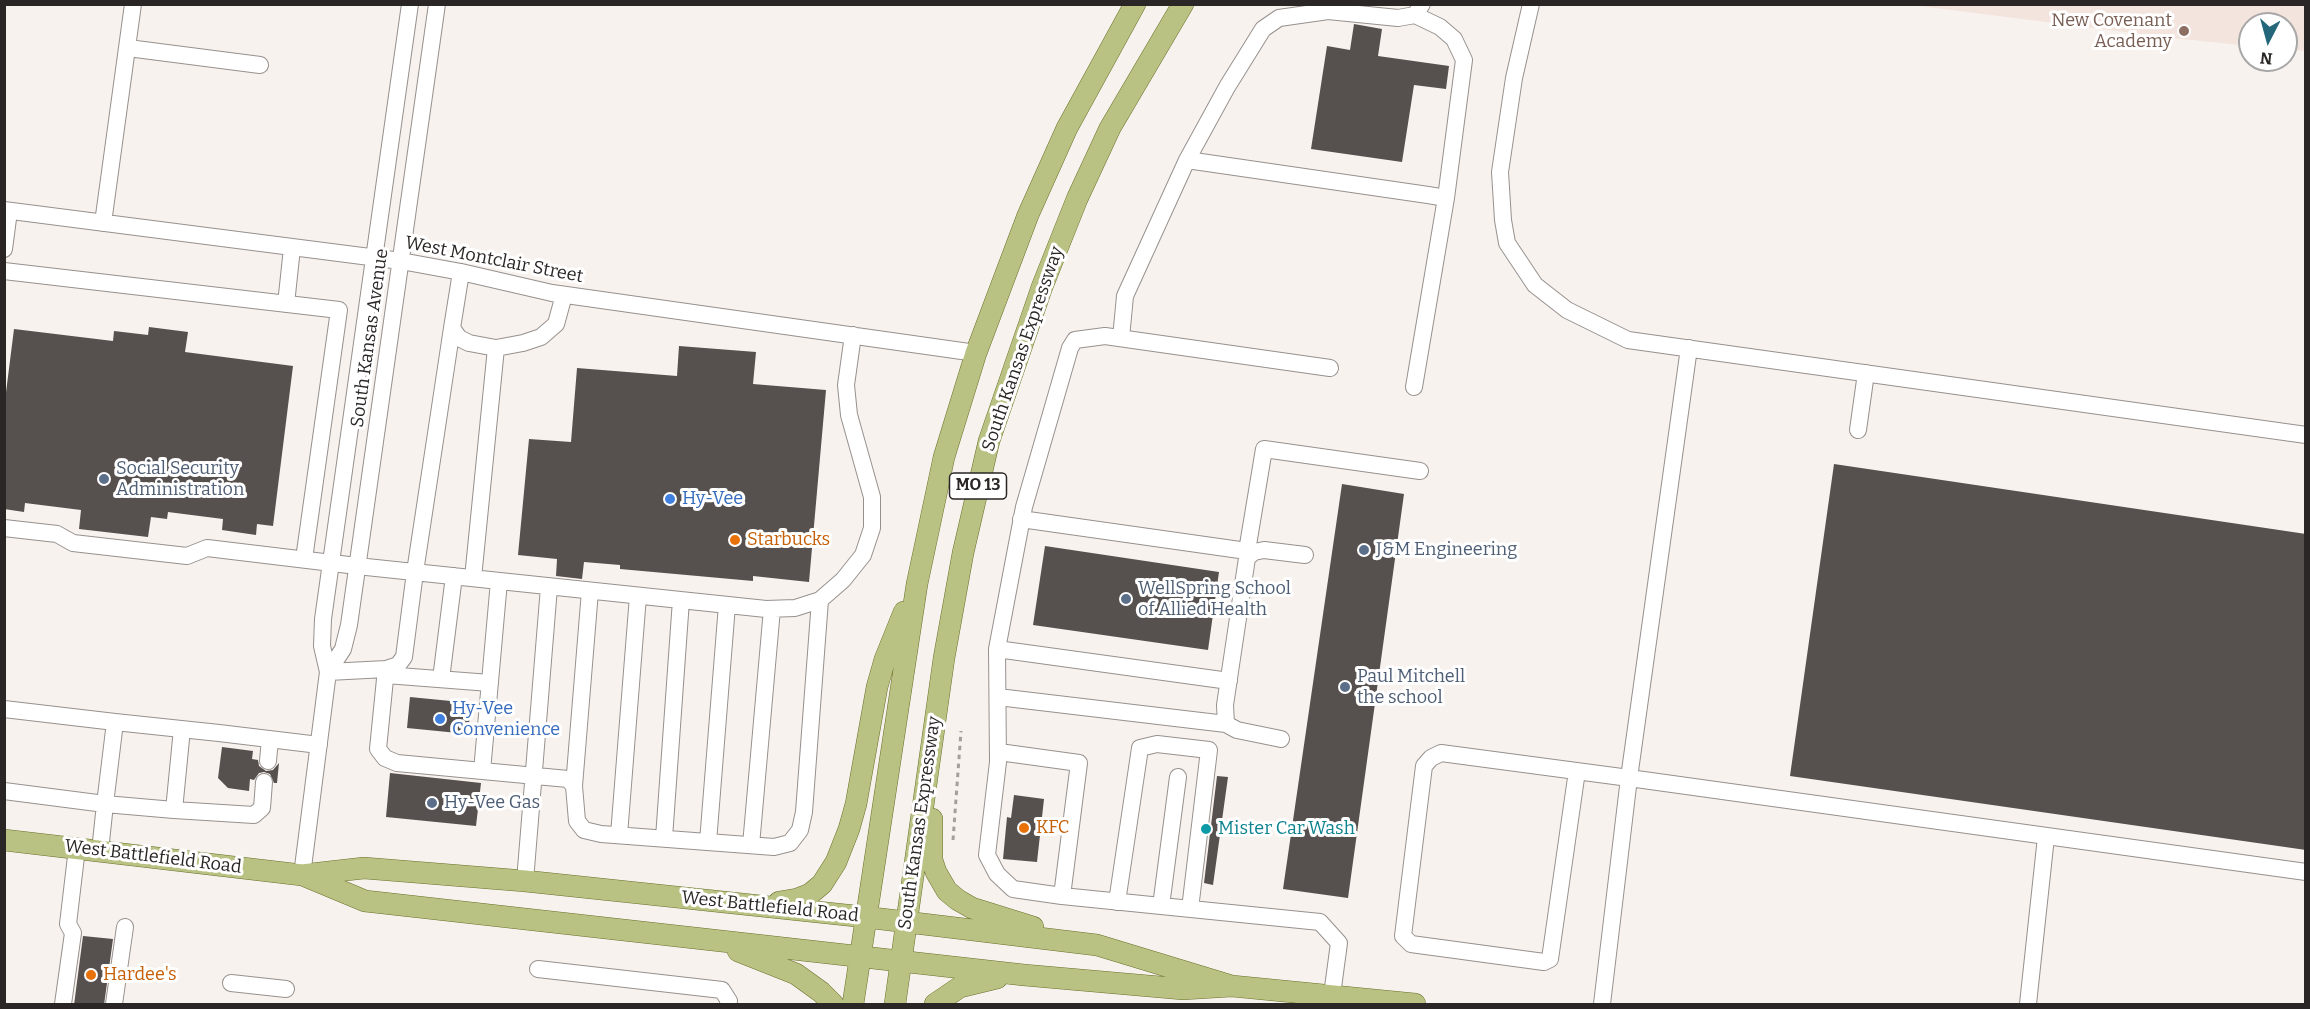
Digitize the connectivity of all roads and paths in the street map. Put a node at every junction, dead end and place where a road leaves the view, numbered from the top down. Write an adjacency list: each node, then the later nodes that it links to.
1 (133, 4): 10 (street)
2 (410, 4): 18 (street, South Kansas Avenue)
3 (437, 4): 19 (street, South Kansas Avenue)
4 (1124, 4): 9 (main road)
5 (1135, 4): 9 (main road, MO 13)
6 (1183, 4): 56 (main road, South Kansas Expressway / MO 13)
7 (1531, 4): 28 (street)
8 (1418, 10): 12 (street); 13 (street)
9 (1117, 33): 29 (main road, MO 13)
10 (128, 48): 11 (street); 15 (street)
11 (260, 65)
12 (1187, 160): 13 (street); 26 (street)
13 (1446, 198): 32 (street)
14 (7, 210): 15 (street, West Montclair Street); 17 (street)
15 (103, 223): 16 (street, West Montclair Street)
16 (292, 248): 18 (street, West Montclair Street); 23 (street)
17 (4, 249)
18 (374, 258): 19 (street, West Montclair Street); 41 (street, South Kansas Avenue)
19 (401, 261): 21 (street, West Montclair Street); 42 (street, South Kansas Avenue)
20 (4, 271): 23 (street)
21 (461, 272): 22 (street, West Montclair Street); 24 (street)
22 (564, 295): 25 (street, West Montclair Street); 27 (street)
23 (286, 304): 40 (street)
24 (452, 328): 27 (street); 43 (street)
25 (853, 335): 29 (street, West Montclair Street); 52 (street)
26 (1121, 338): 30 (street); 36 (street)
27 (496, 348): 45 (street)
28 (1689, 348): 31 (street); 77 (street)
29 (976, 353): 47 (main road, MO 13)
30 (1330, 368)
31 (1866, 373): 33 (street); 34 (street)
32 (1414, 387)
33 (1858, 430)
34 (2306, 435)
35 (1420, 471): 38 (street)
36 (1021, 519): 38 (street); 55 (street)
37 (4, 528): 40 (street)
38 (1250, 551): 39 (street); 60 (street)
39 (1305, 555)
40 (304, 558): 41 (street)
41 (331, 562): 42 (street); 57 (street, South Kansas Avenue)
42 (357, 566): 43 (street); 57 (street, South Kansas Avenue)
43 (415, 572): 44 (street); 58 (street)
44 (454, 576): 45 (street); 59 (street)
45 (473, 578): 46 (street)
46 (499, 581): 48 (street); 61 (street)
47 (917, 584): 97 (main road); 100 (main road, MO 13)
48 (549, 587): 49 (street); 75 (street)
49 (590, 591): 50 (street); 79 (street)
50 (638, 596): 51 (street); 83 (street)
51 (681, 600): 53 (street); 85 (street)
52 (820, 600): 54 (street); 88 (street)
53 (727, 605): 54 (street); 87 (street)
54 (772, 609): 88 (street)
55 (997, 649): 60 (street); 62 (street)
56 (944, 658): 101 (main road, South Kansas Expressway / MO 13); 104 (main road)
57 (328, 672): 58 (street); 70 (street, South Kansas Avenue)
58 (386, 672): 59 (street); 73 (street)
59 (441, 679): 61 (street)
60 (1229, 681): 65 (street)
61 (490, 682): 73 (street)
62 (998, 697): 65 (street); 71 (street)
63 (4, 709): 64 (street)
64 (115, 722): 66 (street); 81 (street)
65 (1226, 724): 69 (street)
66 (182, 729): 68 (street); 82 (street)
67 (961, 731): 89 (path)
68 (270, 739): 70 (street); 72 (street)
69 (1281, 739)
70 (319, 745): 93 (street, South Kansas Avenue)
71 (999, 753): 95 (street); 95 (street)
72 (267, 761)
73 (482, 771): 75 (street)
74 (1577, 771): 74 (street); 77 (street)
75 (533, 776): 79 (street); 94 (street)
76 (1178, 777): 98 (street)
77 (1629, 778): 84 (street); 121 (street)
78 (264, 782): 82 (street)
79 (574, 786): 83 (street)
80 (4, 791): 81 (street)
81 (105, 804): 82 (street); 91 (street)
82 (174, 810)
83 (619, 835): 85 (street)
84 (2046, 837): 92 (street); 122 (street)
85 (664, 838): 87 (street)
86 (4, 840): 90 (main road, West Battlefield Road)
87 (708, 842): 88 (street)
88 (751, 845)
89 (952, 847)
90 (77, 848): 91 (main road, West Battlefield Road); 113 (street)
91 (100, 851): 93 (main road, West Battlefield Road)
92 (2306, 872)
93 (302, 875): 94 (main road, West Battlefield Road); 103 (main road, West Battlefield Road)
94 (525, 880): 97 (main road, West Battlefield Road)
95 (1062, 896): 96 (street)
96 (1117, 902): 98 (street); 99 (street)
97 (755, 904): 100 (main road, West Battlefield Road)
98 (1161, 906): 99 (street)
99 (1190, 909): 112 (street)
100 (865, 917): 101 (main road, West Battlefield Road); 105 (main road, MO 13)
101 (905, 922): 104 (main road, West Battlefield Road); 106 (main road, South Kansas Expressway / MO 13)
102 (125, 927): 114 (street)
103 (650, 932): 105 (main road, West Battlefield Road); 116 (main road)
104 (1097, 945): 110 (main road, West Battlefield Road)
105 (860, 956): 106 (main road, West Battlefield Road); 117 (main road, MO 13)
106 (900, 961): 108 (main road, West Battlefield Road); 118 (main road, South Kansas Expressway / MO 13)
107 (538, 969): 115 (street)
108 (1024, 975): 110 (main road, West Battlefield Road); 119 (main road)
109 (231, 983): 111 (street)
110 (1232, 986): 112 (main road, West Battlefield Road)
111 (286, 989)
112 (1332, 995): 120 (main road, West Battlefield Road)
113 (63, 1005)
114 (114, 1005)
115 (728, 1005)
116 (833, 1005)
117 (853, 1005)
118 (895, 1005)
119 (935, 1005)
120 (1414, 1005)
121 (1602, 1005)
122 (2028, 1005)

